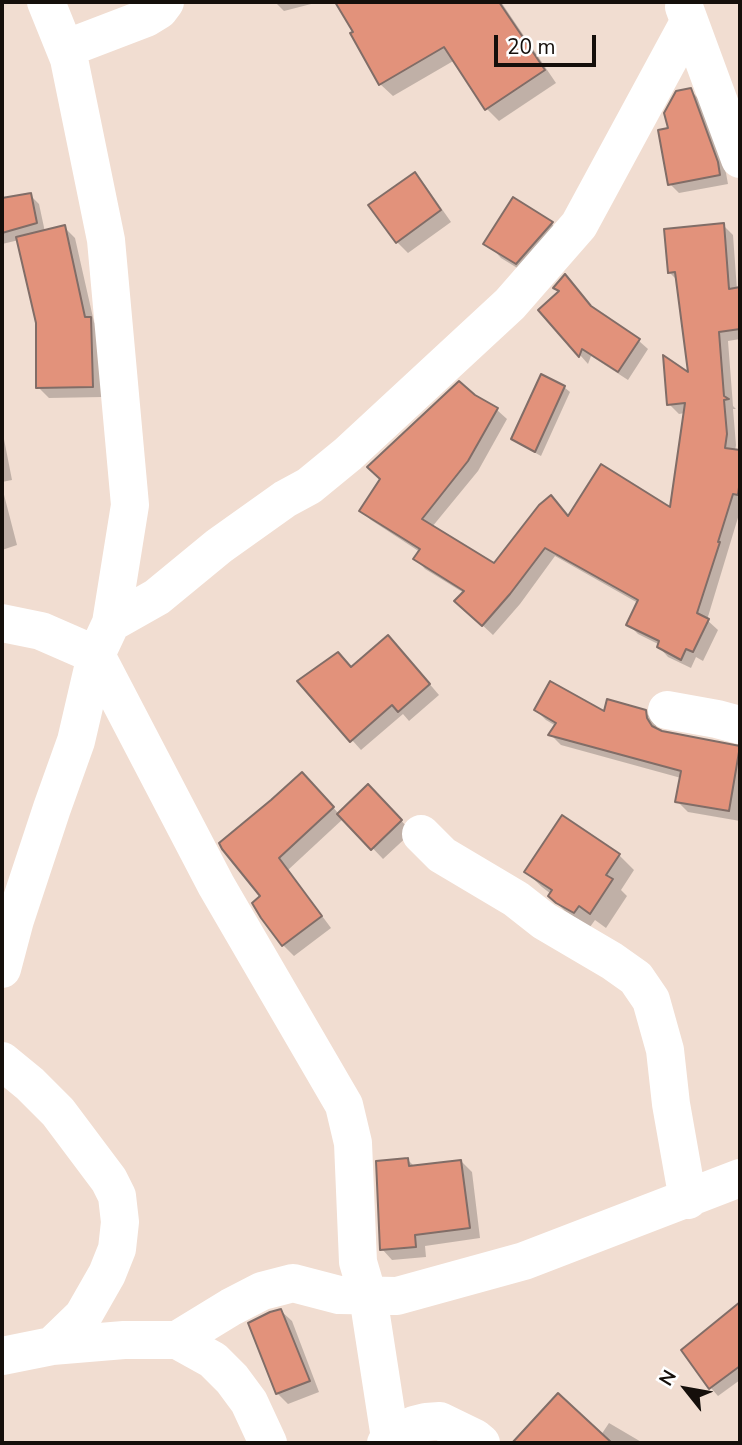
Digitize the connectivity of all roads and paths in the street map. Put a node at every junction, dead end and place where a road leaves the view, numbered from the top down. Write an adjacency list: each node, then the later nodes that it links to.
1 (46, 2): 4 (street)
2 (165, 2): 4 (street)
3 (685, 12): 5 (street); 7 (street)
4 (65, 49): 7 (street)
5 (740, 159)
6 (2, 623): 7 (street)
7 (104, 639): 11 (street); 15 (street)
8 (667, 710): 9 (street)
9 (740, 726)
10 (421, 834): 14 (street)
11 (2, 970)
12 (2, 1061): 17 (street)
13 (740, 1178): 14 (street)
14 (688, 1200): 15 (street)
15 (368, 1296): 16 (street); 19 (street)
16 (177, 1340): 17 (street); 20 (street)
17 (52, 1346): 18 (street)
18 (2, 1356)
19 (388, 1441): 21 (street)
20 (268, 1443)
21 (481, 1443)

